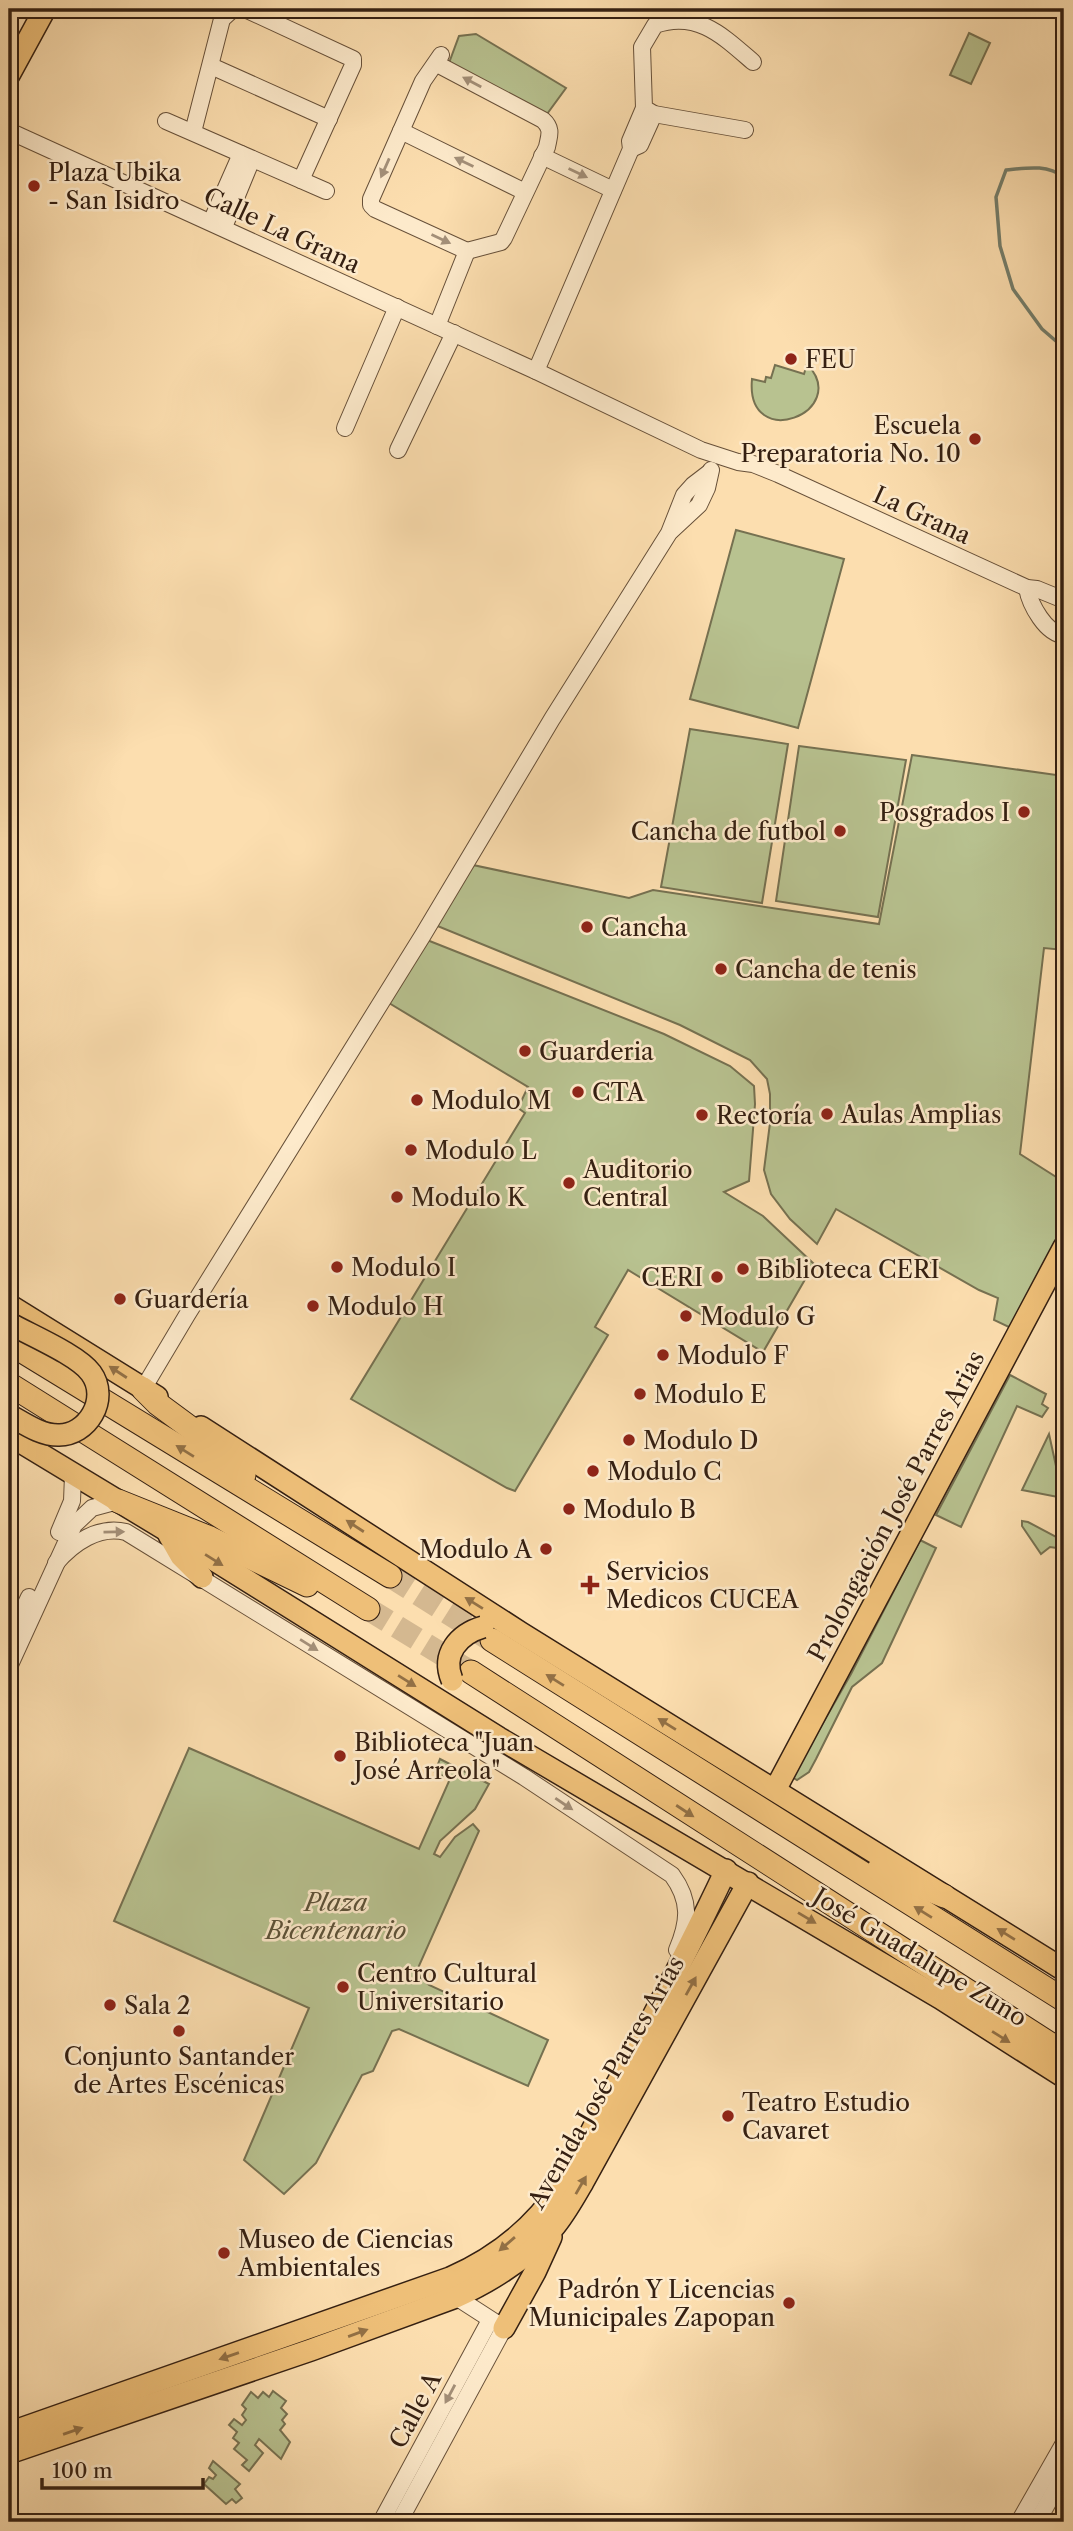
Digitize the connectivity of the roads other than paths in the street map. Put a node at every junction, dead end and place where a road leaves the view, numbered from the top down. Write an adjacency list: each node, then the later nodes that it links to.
1 (30, 9): 4 (main road)
2 (45, 9): 7 (main road)
3 (235, 10): 6 (street); 9 (street)
4 (9, 47)
5 (752, 62): 8 (street)
6 (211, 66): 9 (street); 14 (street)
7 (9, 75)
8 (649, 111): 11 (street); 18 (street)
9 (329, 119): 17 (street)
10 (166, 121): 14 (street)
11 (745, 130)
12 (9, 131): 21 (street, Calle La Grana)
13 (401, 131): 16 (street, one-way to 13); 20 (street, one-way to 13); 22 (street, one-way to 22)
14 (193, 132): 15 (street)
15 (247, 156): 17 (street); 21 (street)
16 (542, 156): 18 (street, one-way to 18); 20 (street)
17 (301, 180): 19 (street)
18 (613, 190): 26 (street)
19 (326, 191)
20 (525, 192): 22 (street)
21 (218, 225): 23 (street, Calle La Grana)
22 (467, 251): 24 (street)
23 (397, 307): 24 (street, Calle La Grana); 27 (street)
24 (437, 326): 25 (street, Calle La Grana)
25 (454, 333): 26 (street, Calle La Grana); 28 (street)
26 (536, 371): 29 (street, La Grana)
27 (345, 428)
28 (398, 450)
29 (719, 457): 30 (street, La Grana); 38 (street)
30 (1027, 588): 31 (street, La Grana); 32 (street)
31 (1064, 600)
32 (1064, 635)
33 (1064, 1247): 54 (main road, Prolongación José Parres Arias)
34 (9, 1305): 38 (main road, one-way to 34)
35 (9, 1323): 39 (main road, bridge)
36 (9, 1343): 38 (highway, one-way to 36)
37 (9, 1384): 42 (highway)
38 (143, 1389): 47 (main road, one-way to 38)
39 (9, 1415)
40 (9, 1435): 41 (main road)
41 (73, 1475): 42 (main road); 43 (street)
42 (118, 1502): 43 (street); 44 (main road)
43 (66, 1530): 45 (street); 49 (street)
44 (166, 1530): 46 (main road); 53 (main road, one-way to 53)
45 (56, 1563): 46 (street, one-way to 46); 50 (street)
46 (202, 1577): 59 (street, one-way to 59)
47 (521, 1633): 48 (main road); 54 (main road, one-way to 47)
48 (487, 1634): 51 (main road, bridge); 52 (highway, one-way to 48)
49 (9, 1640)
50 (9, 1667)
51 (461, 1676): 53 (main road); 61 (highway, one-way to 61)
52 (612, 1717): 57 (highway); 60 (highway, one-way to 52)
53 (499, 1738): 55 (main road, José Guadalupe Zuno)
54 (775, 1790): 57 (main road)
55 (726, 1870): 56 (main road, José Guadalupe Zuno); 59 (main road, Avenida José Parres Arias)
56 (748, 1883): 62 (main road, José Guadalupe Zuno, one-way to 62); 63 (main road, Avenida José Parres Arias, one-way to 56)
57 (944, 1896): 58 (main road, one-way to 57)
58 (1064, 1970)
59 (670, 1986): 64 (main road, Avenida José Parres Arias, one-way to 64)
60 (1064, 2000)
61 (1064, 2053)
62 (1064, 2077)
63 (554, 2227): 64 (main road, Avenida José Parres Arias); 65 (main road)
64 (453, 2288): 65 (street); 66 (main road, Avenida José Parres Arias)
65 (497, 2324): 71 (street, Calle A, one-way to 71); 72 (street, Calle A)
66 (274, 2351): 67 (main road, Avenida José Parres Arias, one-way to 67); 69 (main road, Avenida José Parres Arias, one-way to 66)
67 (9, 2433)
68 (1064, 2443): 73 (street)
69 (9, 2453)
70 (1064, 2474): 74 (street)
71 (381, 2522)
72 (399, 2522)
73 (1018, 2522)
74 (1037, 2522)

